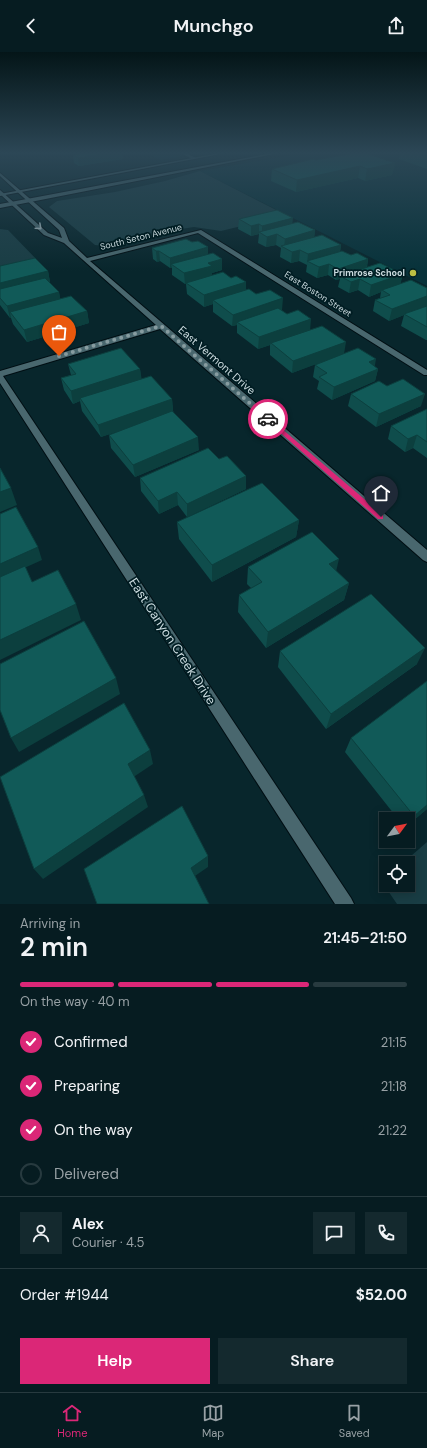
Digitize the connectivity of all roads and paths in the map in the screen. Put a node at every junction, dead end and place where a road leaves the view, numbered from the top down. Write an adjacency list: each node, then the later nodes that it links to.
1 (12, 192): 4 (street)
2 (20, 192): 5 (street, East Vermont Drive)
3 (72, 192): 5 (street)
4 (1, 193): 6 (street, East Vermont Drive)
5 (28, 200): 6 (street); 9 (street, East Vermont Drive)
6 (12, 203): 7 (street); 9 (street, East Vermont Drive, one-way to 9)
7 (0, 206)
8 (199, 231): 10 (street, South Seton Avenue); 12 (street, East Boston Street)
9 (66, 242): 10 (street, East Vermont Drive)
10 (86, 260): 11 (street, East Vermont Drive)
11 (161, 326): 13 (street); 15 (street, East Vermont Drive)
12 (427, 373)
13 (0, 374)
14 (0, 377): 16 (street, East Canyon Creek Drive)
15 (427, 557)
16 (345, 904)

